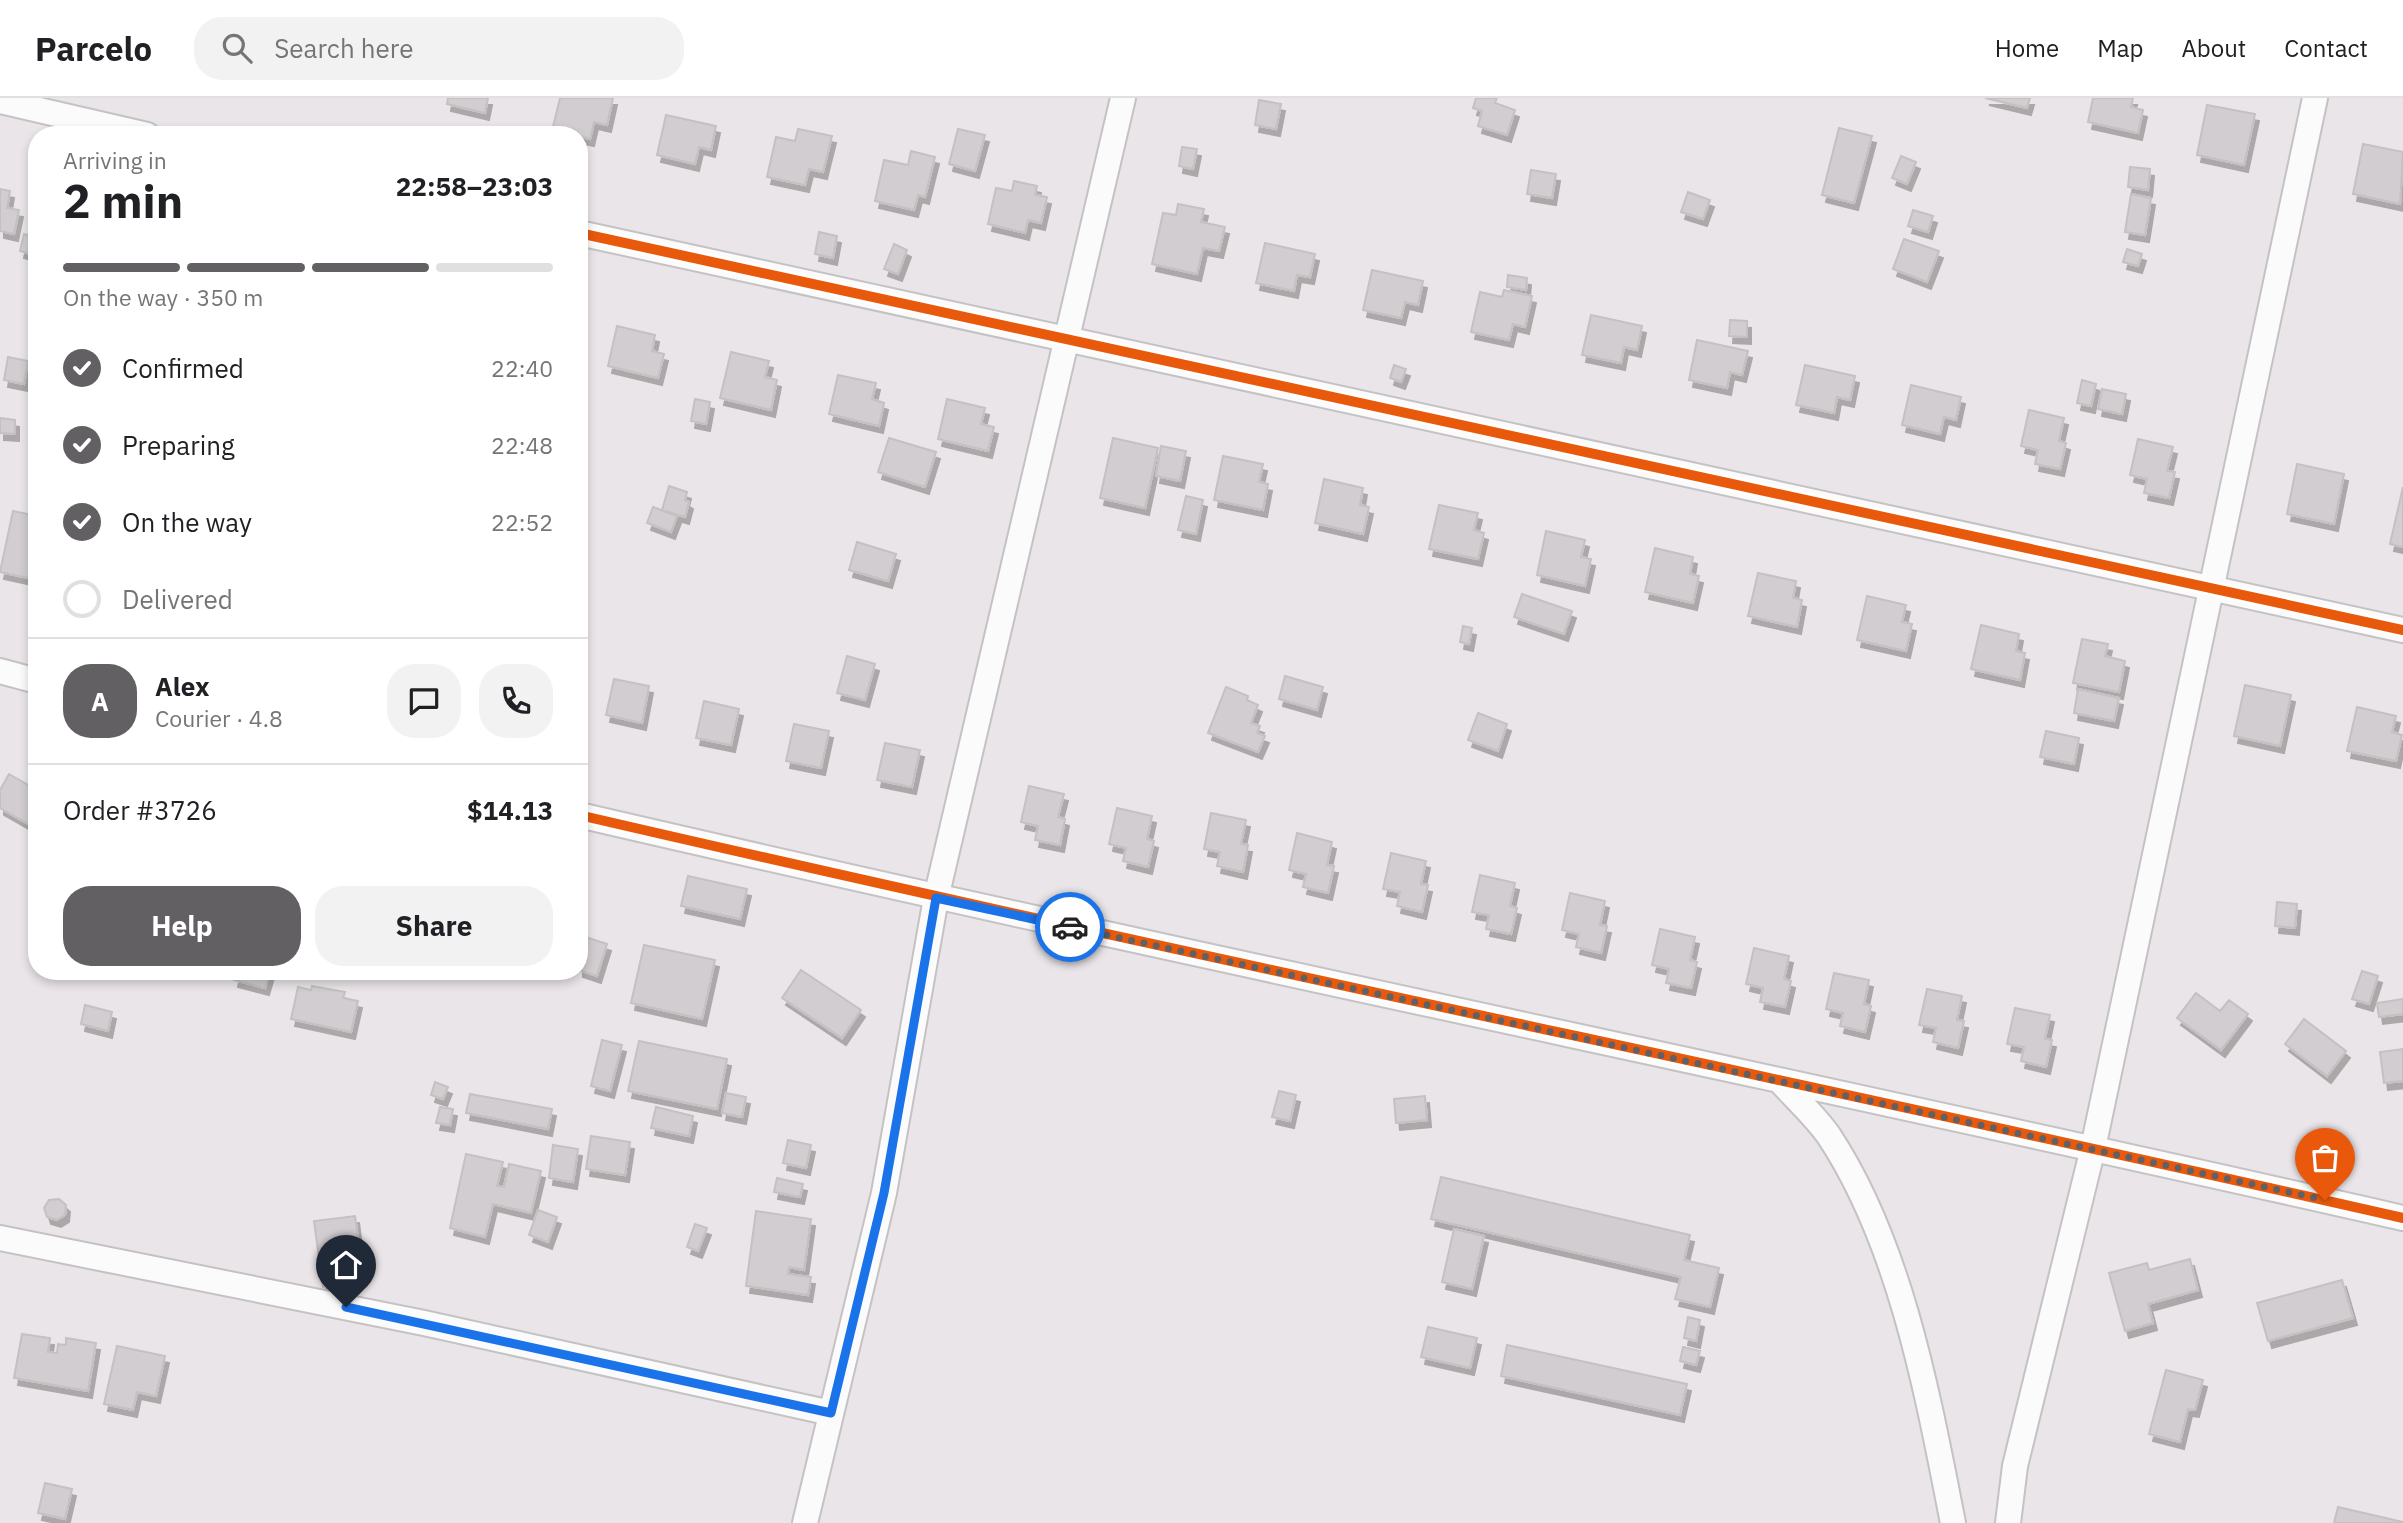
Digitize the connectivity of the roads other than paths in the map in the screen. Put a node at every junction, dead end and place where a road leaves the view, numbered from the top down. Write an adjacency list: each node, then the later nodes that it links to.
1 (1123, 98): 6 (street)
2 (2315, 98): 7 (street)
3 (0, 101): 4 (street)
4 (108, 126)
5 (588, 235): 6 (street)
6 (1068, 341): 7 (street); 12 (street)
7 (2213, 590): 8 (street); 14 (street)
8 (2403, 630)
9 (0, 671): 10 (street)
10 (28, 679)
11 (588, 817): 12 (street)
12 (936, 898): 13 (street); 17 (street)
13 (1779, 1080): 14 (street); 19 (street)
14 (2092, 1148): 15 (street); 20 (street)
15 (2403, 1218)
16 (0, 1238): 17 (street)
17 (831, 1413): 18 (street)
18 (804, 1523)
19 (1953, 1523)
20 (2008, 1523)

